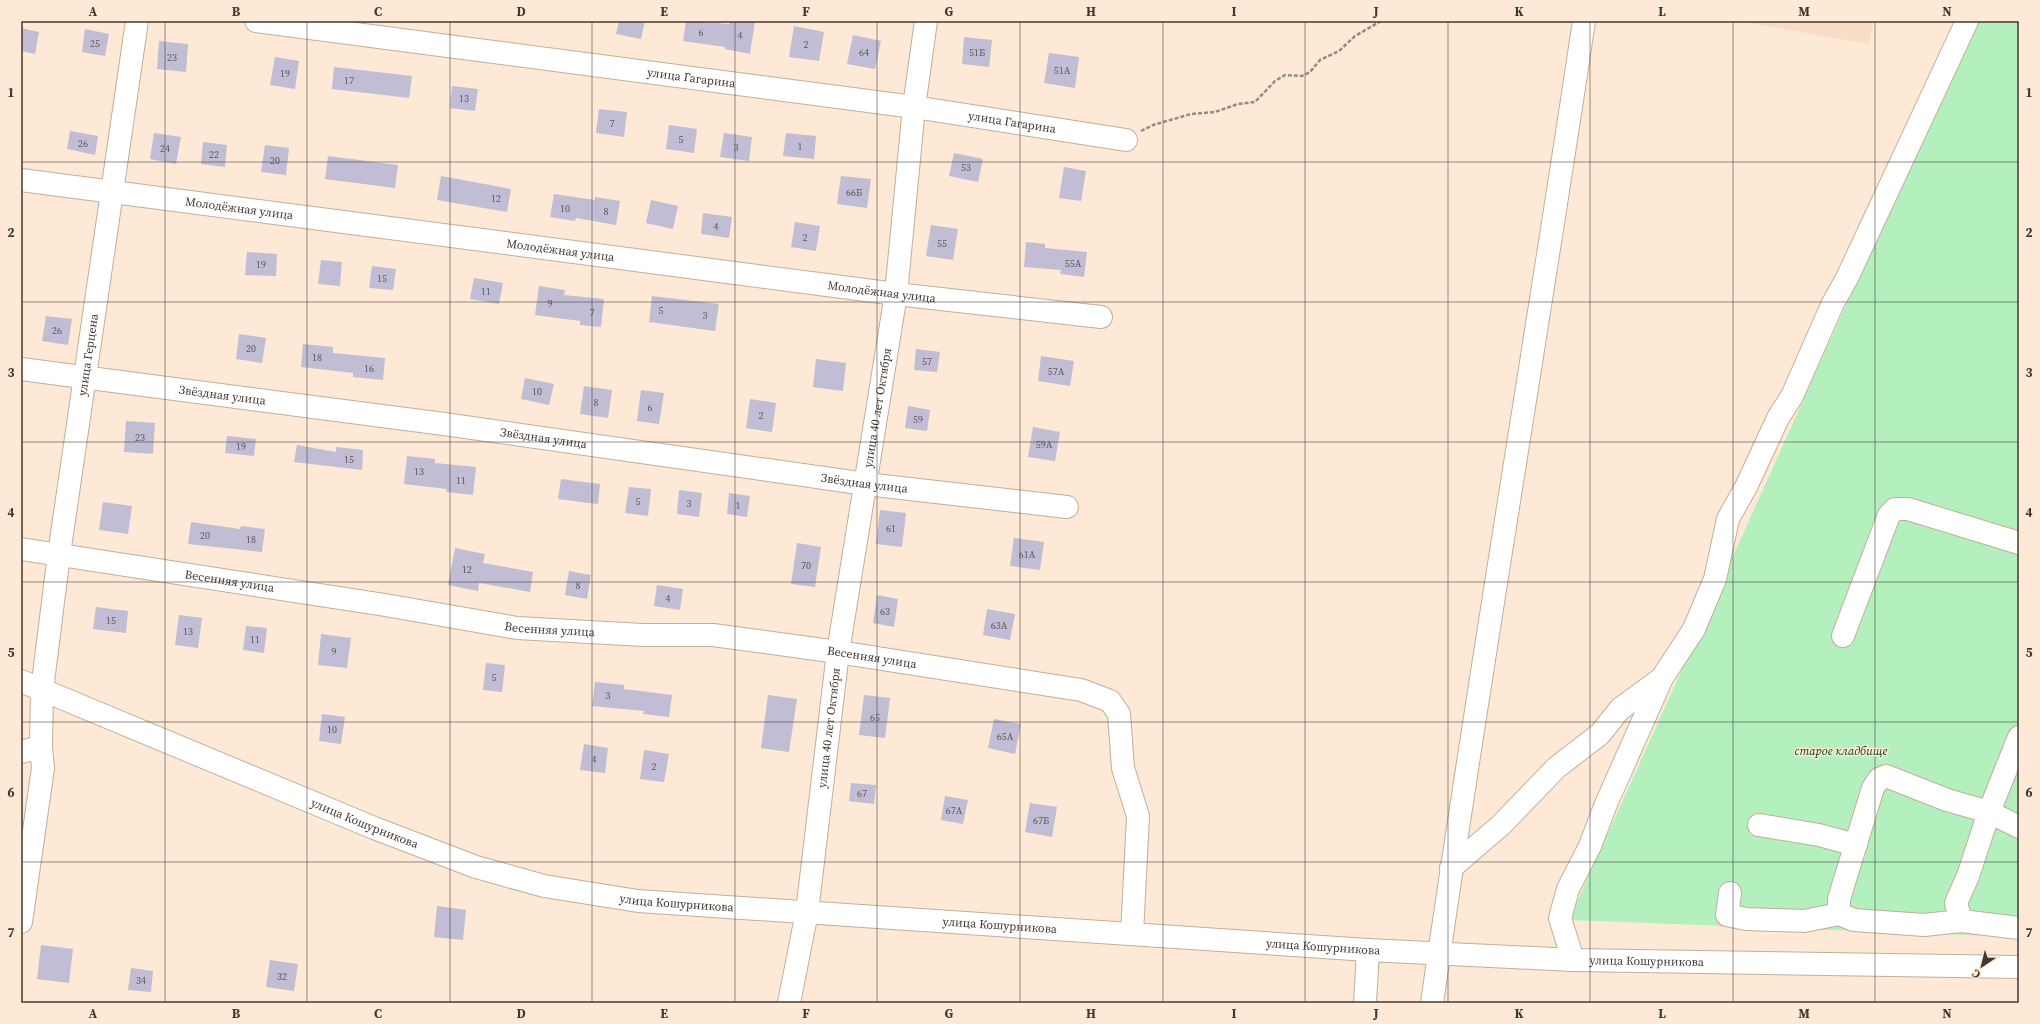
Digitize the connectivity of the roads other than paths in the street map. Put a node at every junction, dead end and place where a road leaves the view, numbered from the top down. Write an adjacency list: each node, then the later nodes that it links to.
1 (137, 21): 9 (street, улица Герцена)
2 (256, 21): 6 (street, улица Гагарина)
3 (926, 21): 6 (street, улица 40 лет Октября)
4 (1584, 21): 30 (street)
5 (1966, 21): 21 (street)
6 (914, 107): 7 (street, улица Гагарина); 10 (street, улица 40 лет Октября)
7 (1126, 140)
8 (21, 180): 9 (street, Молодёжная улица)
9 (113, 192): 10 (street, Молодёжная улица); 13 (street, улица Герцена)
10 (896, 294): 11 (street, Молодёжная улица); 14 (street, улица 40 лет Октября)
11 (1101, 317)
12 (21, 369): 13 (street, Звёздная улица)
13 (86, 377): 14 (street, Звёздная улица); 18 (street, улица Герцена)
14 (866, 484): 15 (street, Звёздная улица); 20 (street, улица 40 лет Октября)
15 (1066, 507)
16 (2019, 543): 19 (street)
17 (21, 549): 18 (street, Весенняя улица)
18 (59, 554): 20 (street, Весенняя улица); 23 (street, улица Герцена)
19 (1843, 636)
20 (838, 652): 32 (street, улица 40 лет Октября); 37 (street, Весенняя улица)
21 (1662, 678): 30 (street); 40 (street)
22 (21, 682): 23 (street, улица Кошурникова)
23 (42, 690): 25 (street, улица Герцена); 32 (street, улица Кошурникова)
24 (2019, 737): 26 (street)
25 (31, 749): 35 (street, улица Герцена)
26 (1989, 812): 28 (street); 29 (street); 34 (street)
27 (1759, 825): 29 (street)
28 (2019, 827)
29 (1856, 845): 33 (street)
30 (1451, 868): 39 (street)
31 (1730, 893): 33 (street)
32 (807, 912): 37 (street, улица Кошурникова); 42 (street, улица 40 лет Октября)
33 (1839, 914): 34 (street)
34 (1960, 921): 36 (street)
35 (21, 922)
36 (2019, 928)
37 (1132, 934): 38 (street, улица Кошурникова)
38 (1368, 950): 39 (street, улица Кошурникова); 43 (street)
39 (1439, 954): 40 (street, улица Кошурникова); 44 (street)
40 (1573, 960): 41 (street, улица Кошурникова)
41 (2019, 967)
42 (790, 1003)
43 (1365, 1003)
44 (1432, 1003)

